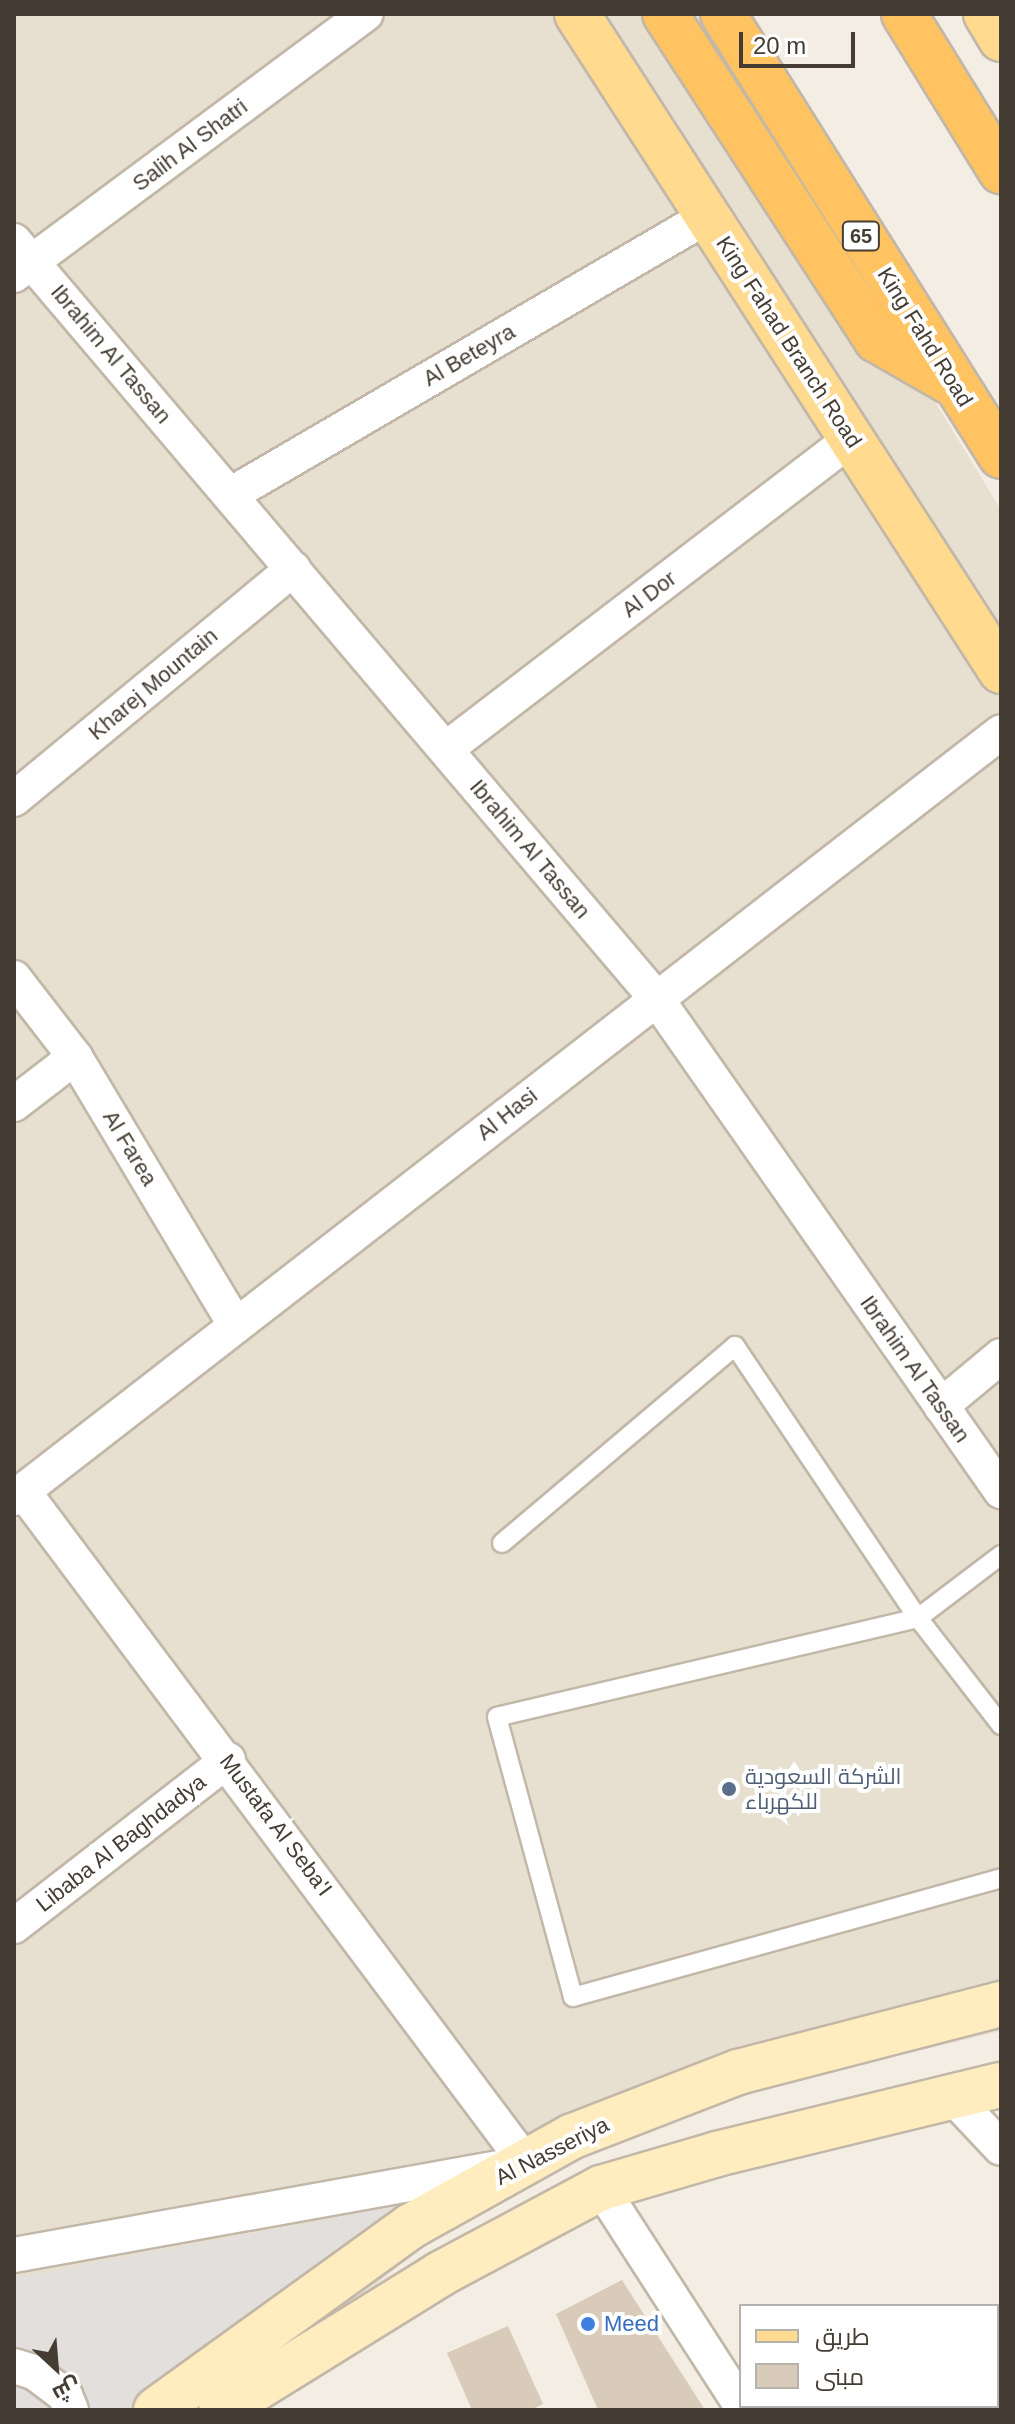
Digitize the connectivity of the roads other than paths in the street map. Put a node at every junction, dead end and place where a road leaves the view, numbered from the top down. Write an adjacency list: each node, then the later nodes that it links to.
1 (366, 14): 10 (street, Salih Al Shatri)
2 (577, 14): 9 (main road, King Fahad Branch Road)
3 (665, 14): 11 (highway)
4 (723, 14): 11 (highway, King Fahd Road / 65)
5 (904, 14): 8 (highway)
6 (986, 14): 7 (main road)
7 (1001, 39)
8 (1001, 171)
9 (708, 216): 12 (main road, King Fahad Branch Road); 14 (street, Al Beteyra)
10 (20, 260): 14 (street, Ibrahim Al Tassan)
11 (954, 384): 13 (highway, King Fahd Road / 65)
12 (851, 439): 16 (main road, King Fahad Branch Road); 18 (street, Al Dor)
13 (1001, 456)
14 (230, 495): 15 (street, Ibrahim Al Tassan)
15 (293, 569): 18 (street, Ibrahim Al Tassan); 19 (street, Kharej Mountain)
16 (1001, 671)
17 (1001, 732): 21 (street, Al Hasi)
18 (446, 749): 21 (street, Ibrahim Al Tassan)
19 (14, 799)
20 (14, 978): 22 (street, Al Farea)
21 (656, 998): 24 (street, Al Hasi); 26 (street, Ibrahim Al Tassan)
22 (75, 1057): 23 (street); 24 (street, Al Farea)
23 (14, 1104)
24 (236, 1326): 28 (street, Al Hasi)
25 (1001, 1356): 26 (street)
26 (941, 1406): 27 (street, Ibrahim Al Tassan)
27 (1001, 1491)
28 (19, 1495): 33 (street, Mustafa Al Seba'I)
29 (502, 1543): 31 (lane)
30 (1001, 1555): 31 (lane)
31 (918, 1618): 32 (lane); 34 (lane)
32 (1001, 1725)
33 (228, 1760): 35 (street, Libaba Al Baghdadya); 40 (street, Mustafa Al Seba'I)
34 (1001, 1878)
35 (14, 1926)
36 (1001, 2004): 40 (main road, Al Nasseriya)
37 (1001, 2085): 38 (main road)
38 (952, 2096): 39 (street); 41 (main road)
39 (1001, 2148)
40 (526, 2163): 42 (street); 46 (main road, Al Nasseriya)
41 (601, 2188): 44 (street); 47 (main road)
42 (14, 2255)
43 (14, 2366): 45 (street)
44 (739, 2402)
45 (71, 2410)
46 (156, 2410)
47 (221, 2410)

